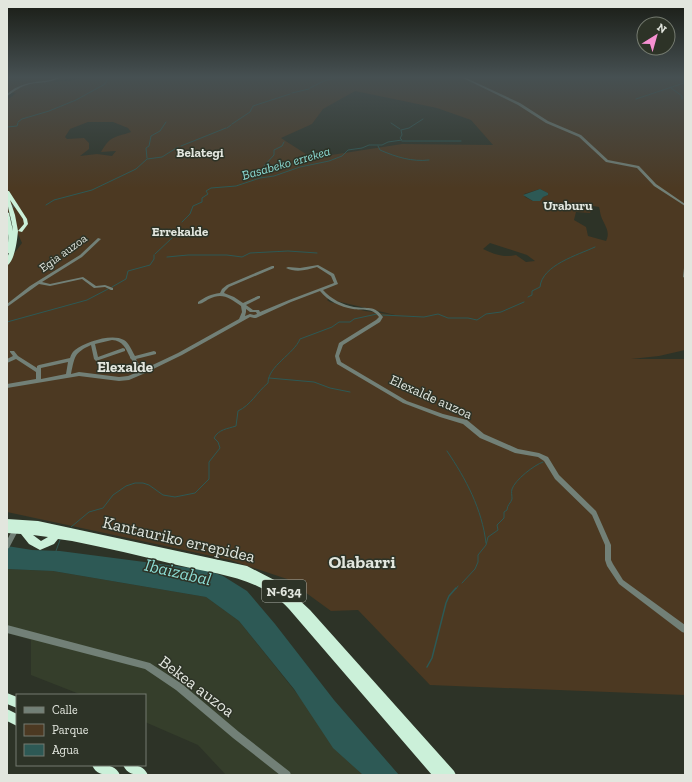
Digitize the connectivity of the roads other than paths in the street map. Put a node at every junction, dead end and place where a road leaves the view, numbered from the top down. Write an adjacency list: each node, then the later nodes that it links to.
1 (535, 114): 4 (street)
2 (7, 192): 6 (highway)
3 (7, 198): 6 (highway)
4 (685, 205)
5 (7, 213): 6 (highway)
6 (16, 230): 8 (highway)
7 (99, 239): 15 (street, Egia auzoa)
8 (13, 240): 9 (highway); 10 (highway)
9 (7, 252)
10 (7, 264)
11 (273, 267): 18 (street)
12 (288, 268): 17 (street)
13 (685, 268): 14 (street)
14 (685, 277)
15 (39, 283): 16 (street, Egia auzoa); 22 (street, Egia auzoa)
16 (112, 289)
17 (321, 290): 24 (street); 45 (street, Elexalde auzoa)
18 (222, 294): 20 (street); 21 (street)
19 (259, 297): 21 (street)
20 (199, 303)
21 (243, 305): 23 (street); 24 (street)
22 (7, 306)
23 (244, 312): 24 (street); 25 (street)
24 (251, 313): 25 (street)
25 (241, 320): 35 (street)
26 (92, 344): 27 (street); 31 (street); 32 (street)
27 (123, 350)
28 (12, 352): 30 (street)
29 (154, 353): 31 (street)
30 (16, 357): 33 (street); 34 (street)
31 (132, 358): 35 (street)
32 (72, 359): 34 (street); 36 (street)
33 (7, 361)
34 (37, 369): 37 (street)
35 (141, 373): 36 (street)
36 (68, 375): 37 (street)
37 (38, 380): 38 (street)
38 (7, 386)
39 (7, 519): 41 (highway)
40 (7, 523): 41 (highway, N-634)
41 (17, 528): 42 (highway, N-634); 42 (highway); 43 (street)
42 (57, 532): 52 (highway, N-634); 56 (highway, Kantauriko errepidea / N-634)
43 (7, 545)
44 (7, 629): 55 (street, Bekea auzoa)
45 (684, 629)
46 (7, 698): 47 (highway)
47 (16, 702)
48 (7, 715): 49 (highway)
49 (16, 720)
50 (100, 766): 53 (highway)
51 (130, 766): 54 (highway)
52 (439, 774)
53 (114, 775)
54 (142, 775)
55 (287, 775)
56 (450, 775)

